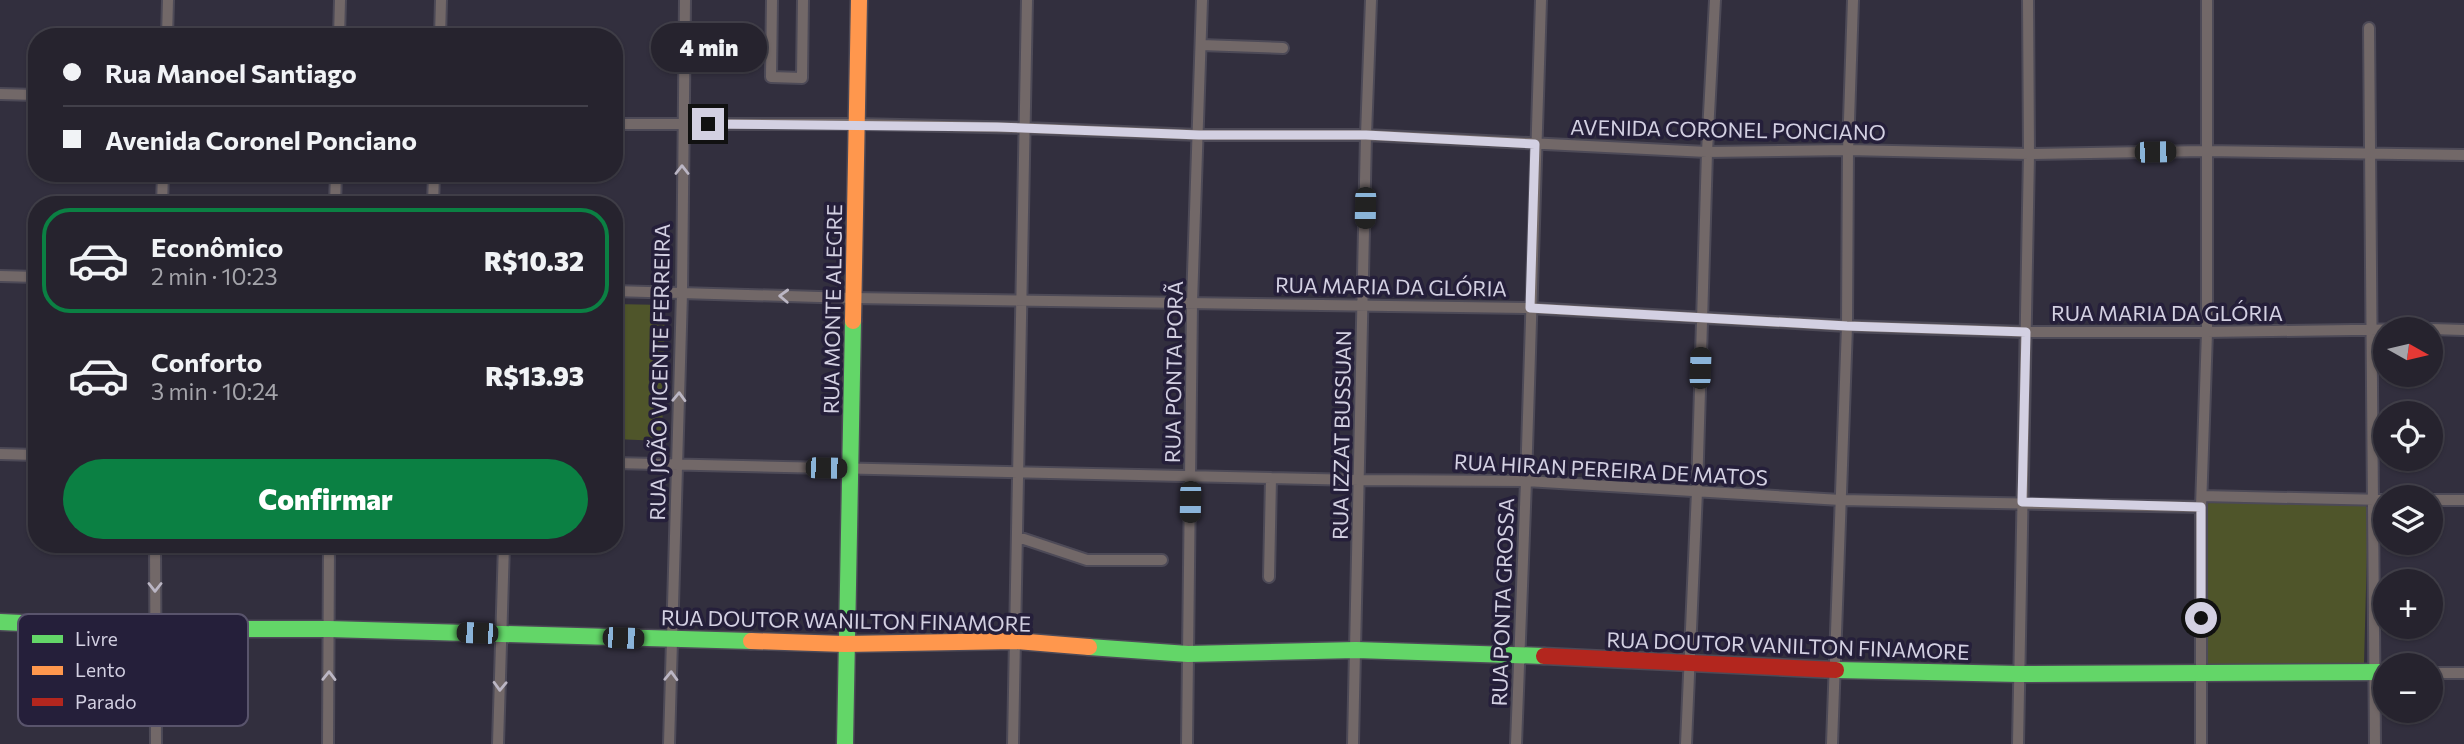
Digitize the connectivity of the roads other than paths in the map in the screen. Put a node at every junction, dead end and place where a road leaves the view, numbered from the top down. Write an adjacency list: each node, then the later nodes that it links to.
1 (168, 0): 17 (street)
2 (340, 0): 18 (street)
3 (441, 0): 19 (street)
4 (685, 0): 25 (street, RUA JOÃO VICENTE FERREIRA)
5 (772, 0): 6 (street)
6 (803, 0)
7 (859, 0): 26 (street, RUA MONTE ALEGRE)
8 (1027, 0): 27 (street)
9 (1202, 0): 20 (street, RUA PONTA PORÃ)
10 (1371, 0): 29 (street, RUA IZZAT BUSSUAN)
11 (1541, 0): 30 (street, RUA PONTA GROSSA)
12 (1715, 0): 33 (street)
13 (1853, 0): 31 (street)
14 (2028, 0): 34 (street)
15 (2207, 0): 32 (street)
16 (2370, 27): 35 (street)
17 (167, 28)
18 (339, 28)
19 (440, 28)
20 (1201, 45): 21 (street); 28 (street, RUA PONTA PORÃ)
21 (1283, 48)
22 (0, 94): 23 (street)
23 (28, 95)
24 (623, 124): 25 (street, AVENIDA CORONEL PONCIANO)
25 (682, 124): 26 (street, AVENIDA CORONEL PONCIANO); 40 (street, RUA JOÃO VICENTE FERREIRA, one-way to 25)
26 (858, 124): 27 (street, AVENIDA CORONEL PONCIANO); 41 (street, RUA MONTE ALEGRE)
27 (1025, 128): 28 (street, AVENIDA CORONEL PONCIANO); 42 (street)
28 (1199, 135): 29 (street, AVENIDA CORONEL PONCIANO); 43 (street, RUA PONTA PORÃ)
29 (1366, 135): 30 (street, AVENIDA CORONEL PONCIANO); 44 (street, RUA IZZAT BUSSUAN)
30 (1535, 144): 33 (street, AVENIDA CORONEL PONCIANO); 45 (street, RUA PONTA GROSSA)
31 (1848, 150): 33 (street, AVENIDA CORONEL PONCIANO); 34 (street, AVENIDA CORONEL PONCIANO); 47 (street)
32 (2205, 151): 34 (street, AVENIDA CORONEL PONCIANO); 35 (street, AVENIDA CORONEL PONCIANO); 52 (street)
33 (1707, 152): 46 (street)
34 (2029, 155): 51 (street)
35 (2371, 155): 36 (street, AVENIDA CORONEL PONCIANO); 48 (street)
36 (2464, 155)
37 (0, 276): 38 (street)
38 (28, 277)
39 (623, 291): 40 (street, RUA MARIA DA GLÓRIA)
40 (682, 293): 41 (street, RUA MARIA DA GLÓRIA, one-way to 40); 57 (street, RUA JOÃO VICENTE FERREIRA, one-way to 40)
41 (852, 298): 42 (street, RUA MARIA DA GLÓRIA); 58 (street, RUA MONTE ALEGRE)
42 (1022, 300): 43 (street, RUA MARIA DA GLÓRIA); 59 (street)
43 (1192, 302): 44 (street, RUA MARIA DA GLÓRIA); 60 (street, RUA PONTA PORÃ)
44 (1363, 305): 45 (street, RUA MARIA DA GLÓRIA); 62 (street, RUA IZZAT BUSSUAN)
45 (1530, 308): 46 (street, RUA MARIA DA GLÓRIA); 63 (street, RUA PONTA GROSSA)
46 (1702, 318): 47 (street, RUA MARIA DA GLÓRIA); 65 (street)
47 (1847, 326): 51 (street, RUA MARIA DA GLÓRIA); 66 (street)
48 (2373, 328): 52 (street, RUA MARIA DA GLÓRIA)
49 (2443, 329): 50 (street)
50 (2464, 330)
51 (2026, 332): 52 (street, RUA MARIA DA GLÓRIA); 70 (street)
52 (2207, 332): 71 (street)
53 (2375, 387): 64 (street)
54 (0, 454): 55 (street)
55 (28, 455)
56 (623, 463): 57 (street, RUA HIRAN PEREIRA DE MATOS)
57 (677, 465): 58 (street, RUA HIRAN PEREIRA DE MATOS); 85 (street, RUA JOÃO VICENTE FERREIRA)
58 (850, 468): 59 (street, RUA HIRAN PEREIRA DE MATOS); 87 (street, RUA MONTE ALEGRE)
59 (1018, 472): 60 (street, RUA HIRAN PEREIRA DE MATOS); 72 (street)
60 (1191, 476): 61 (street, RUA HIRAN PEREIRA DE MATOS); 90 (street, RUA PONTA PORÃ)
61 (1271, 478): 62 (street, RUA HIRAN PEREIRA DE MATOS); 78 (street)
62 (1359, 481): 63 (street, RUA HIRAN PEREIRA DE MATOS); 88 (street, RUA IZZAT BUSSUAN)
63 (1526, 481): 65 (street, RUA HIRAN PEREIRA DE MATOS); 91 (street, RUA PONTA GROSSA)
64 (2379, 485)
65 (1697, 491): 66 (street, RUA HIRAN PEREIRA DE MATOS); 92 (street)
66 (1841, 500): 70 (street, RUA HIRAN PEREIRA DE MATOS); 93 (street)
67 (2373, 500): 71 (street, RUA HIRAN PEREIRA DE MATOS)
68 (2443, 500): 69 (street)
69 (2464, 500)
70 (2022, 502): 71 (street, RUA HIRAN PEREIRA DE MATOS); 98 (street)
71 (2202, 502): 94 (street)
72 (1018, 537): 77 (street); 86 (street)
73 (155, 553): 79 (street, one-way to 79)
74 (329, 553): 83 (street)
75 (504, 553): 84 (street)
76 (2380, 555): 89 (street)
77 (1162, 561)
78 (1269, 577)
79 (155, 614)
80 (0, 622): 81 (street, RUA DOUTOR WANILTON FINAMORE)
81 (18, 623)
82 (248, 629): 83 (street, RUA DOUTOR WANILTON FINAMORE)
83 (329, 629): 84 (street, RUA DOUTOR WANILTON FINAMORE); 102 (street, one-way to 83)
84 (501, 633): 85 (street, RUA DOUTOR WANILTON FINAMORE); 103 (street, one-way to 103)
85 (672, 639): 87 (street, RUA DOUTOR WANILTON FINAMORE); 104 (street, RUA JOÃO VICENTE FERREIRA, one-way to 85)
86 (1015, 641): 87 (street, RUA DOUTOR WANILTON FINAMORE); 90 (street, RUA DOUTOR WANILTON FINAMORE); 106 (street)
87 (845, 644): 105 (street, RUA MONTE ALEGRE)
88 (1356, 650): 90 (street, RUA DOUTOR VANILTON FINAMORE); 91 (street, RUA DOUTOR VANILTON FINAMORE); 108 (street, RUA IZZAT BUSSUAN)
89 (2380, 653)
90 (1188, 654): 107 (street, RUA PONTA PORÃ)
91 (1518, 655): 92 (street, RUA DOUTOR VANILTON FINAMORE); 109 (street, RUA PONTA GROSSA)
92 (1689, 663): 93 (street, RUA DOUTOR VANILTON FINAMORE); 110 (street)
93 (1834, 670): 98 (street, RUA DOUTOR VANILTON FINAMORE); 111 (street)
94 (2201, 673): 95 (street, RUA DOUTOR VANILTON FINAMORE); 98 (street, RUA DOUTOR VANILTON FINAMORE); 113 (street)
95 (2373, 673)
96 (2443, 673): 97 (street)
97 (2464, 673)
98 (2019, 674): 112 (street)
99 (2376, 723): 114 (street)
100 (156, 726): 101 (street)
101 (156, 744)
102 (328, 744)
103 (498, 744)
104 (669, 744)
105 (845, 744)
106 (1013, 744)
107 (1187, 744)
108 (1353, 744)
109 (1516, 744)
110 (1686, 744)
111 (1832, 744)
112 (2018, 744)
113 (2201, 744)
114 (2375, 744)

